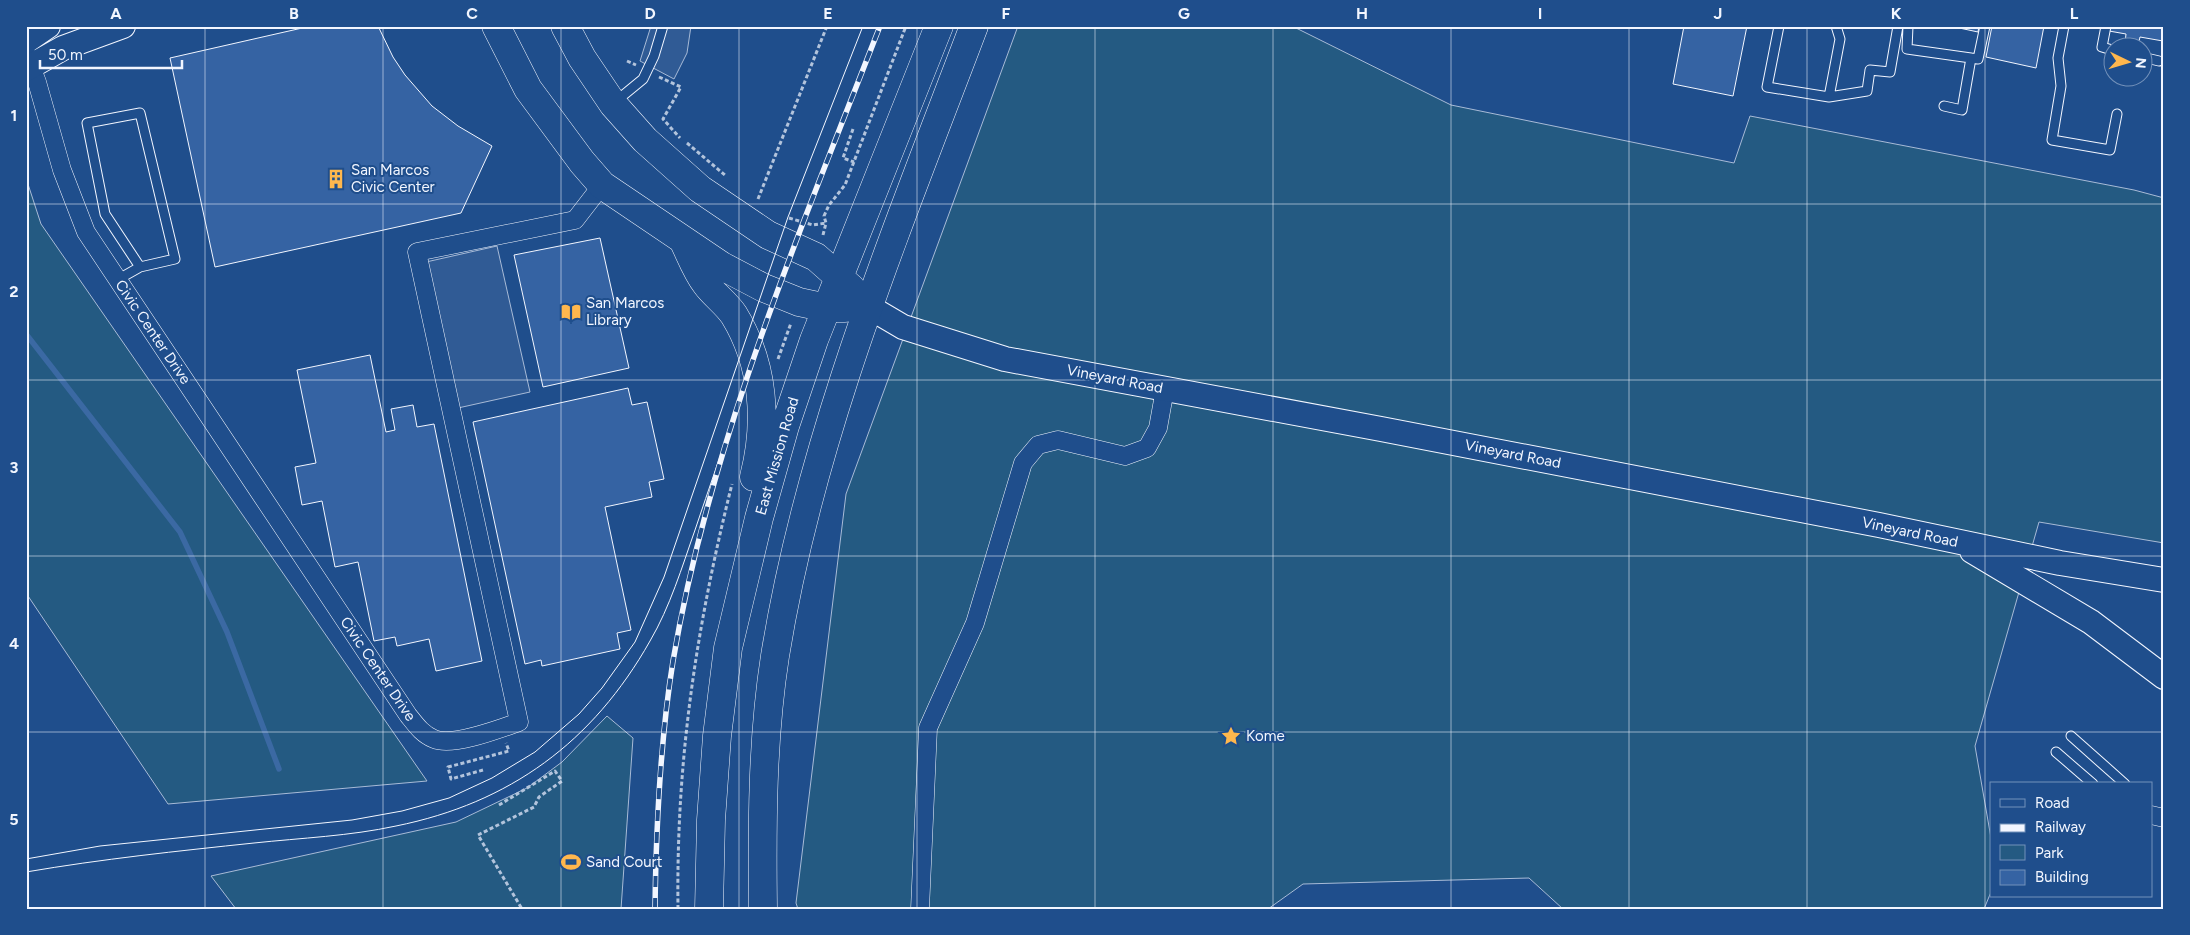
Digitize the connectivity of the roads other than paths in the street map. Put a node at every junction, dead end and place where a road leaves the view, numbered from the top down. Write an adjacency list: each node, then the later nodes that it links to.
1 (48, 26): 14 (main road)
2 (122, 26): 18 (main road)
3 (496, 26): 23 (main road)
4 (566, 26): 20 (main road)
5 (663, 26): 20 (lane)
6 (939, 26): 26 (main road, East Mission Road)
7 (974, 26): 28 (main road)
8 (1779, 26): 19 (lane)
9 (1836, 26): 19 (lane)
10 (1898, 26): 19 (lane)
11 (1908, 26): 15 (lane)
12 (1984, 26): 15 (lane)
13 (2064, 26): 22 (lane)
14 (26, 42)
15 (1971, 58): 21 (lane)
16 (2152, 59): 17 (lane)
17 (2159, 61)
18 (28, 62): 27 (street, Civic Center Drive)
19 (1829, 98)
20 (613, 104): 26 (main road)
21 (1944, 106)
22 (2118, 114)
23 (602, 185): 24 (main road); 27 (street, Civic Center Drive)
24 (682, 239): 29 (main road); 33 (main road)
25 (140, 266): 25 (lane); 27 (lane)
26 (840, 276): 28 (main road); 29 (main road, East Mission Road)
27 (118, 280)
28 (869, 307): 29 (main road); 30 (main road, Vineyard Road); 42 (main road)
29 (827, 308): 33 (main road, East Mission Road)
30 (1165, 388): 31 (main road, Vineyard Road); 43 (street)
31 (1955, 542): 32 (main road, Vineyard Road); 34 (main road)
32 (2164, 580)
33 (728, 648): 41 (main road, East Mission Road)
34 (2164, 677)
35 (2071, 736): 38 (lane)
36 (2056, 752): 37 (lane)
37 (2092, 782)
38 (2123, 782)
39 (2152, 815): 40 (street)
40 (2164, 818)
41 (709, 909)
42 (763, 909)
43 (920, 909)

